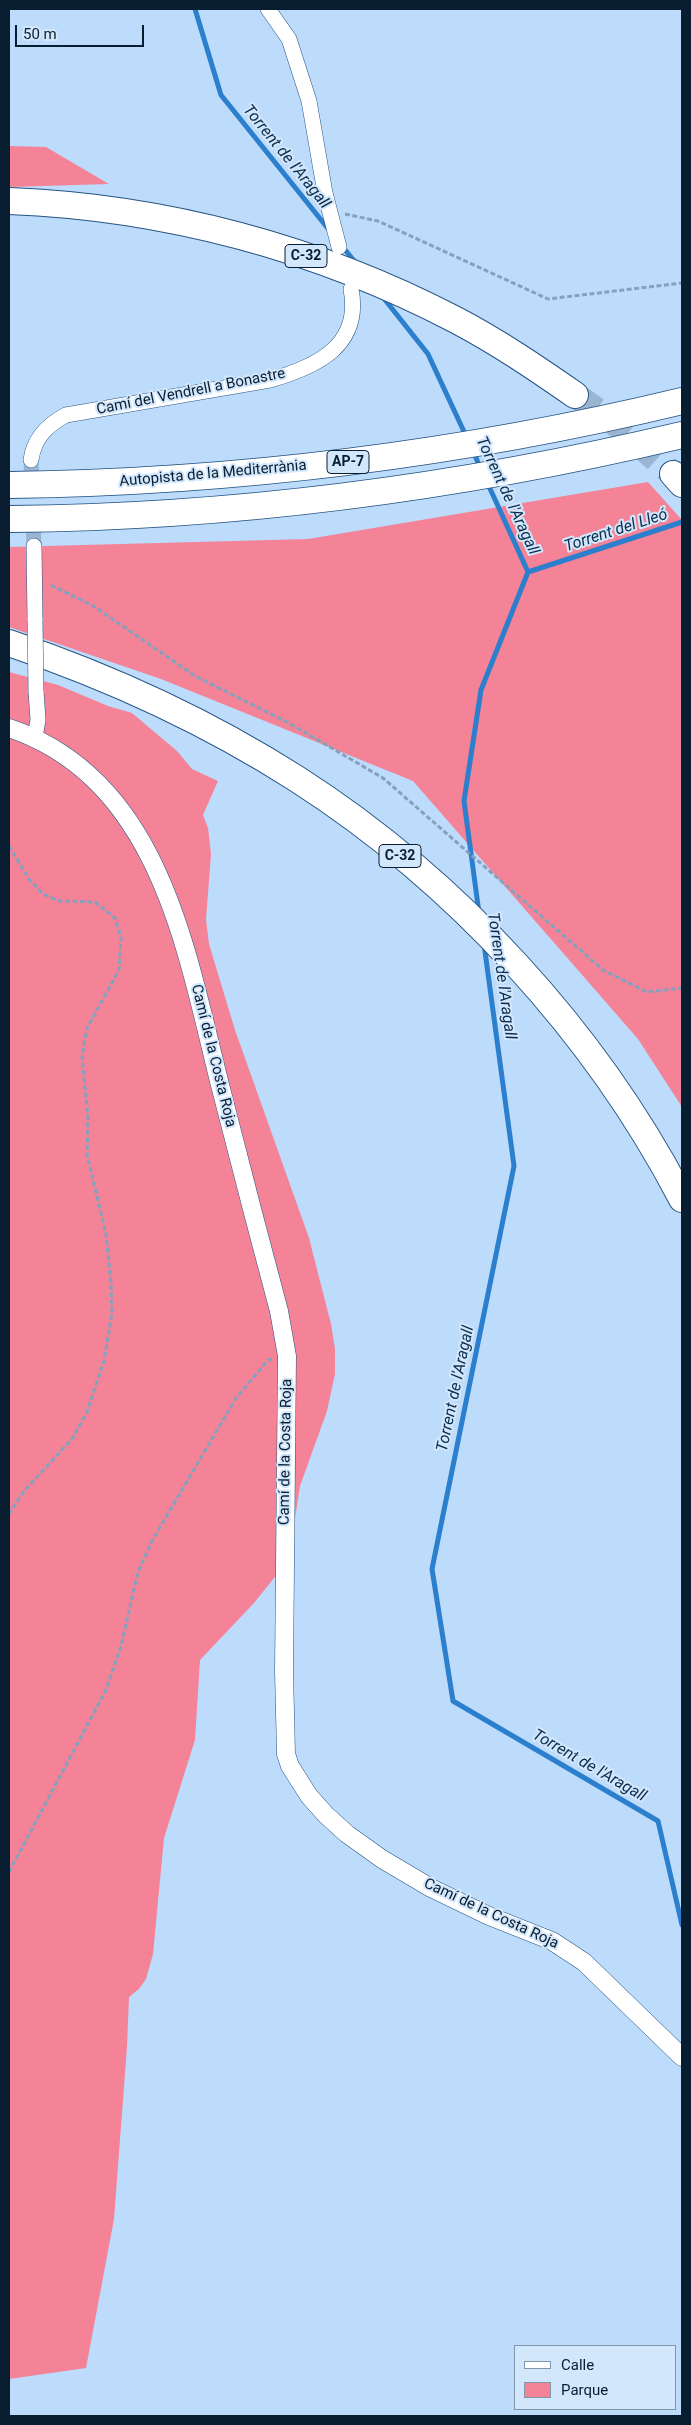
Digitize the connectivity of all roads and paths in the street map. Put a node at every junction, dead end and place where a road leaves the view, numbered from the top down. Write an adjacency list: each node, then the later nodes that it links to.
1 (268, 9): 3 (street)
2 (9, 201): 7 (highway, C-32)
3 (330, 211): 4 (street); 5 (path)
4 (339, 247)
5 (682, 283)
6 (351, 289): 10 (street, Camí del Vendrell a Bonastre)
7 (575, 395)
8 (682, 401): 11 (highway, Autopista de la Mediterrània / AP-7)
9 (682, 436): 12 (highway, AP-7)
10 (31, 460)
11 (9, 485)
12 (9, 519)
13 (34, 546): 14 (street)
14 (34, 578): 17 (street, bridge); 19 (path)
15 (9, 643): 20 (highway, C-32)
16 (9, 728): 17 (street, Camí de la Costa Roja)
17 (35, 737): 21 (street, Camí de la Costa Roja)
18 (9, 846): 22 (path)
19 (682, 988)
20 (682, 1199)
21 (287, 1356): 23 (path); 24 (street, Camí de la Costa Roja)
22 (9, 1514)
23 (9, 1872)
24 (682, 2056)

